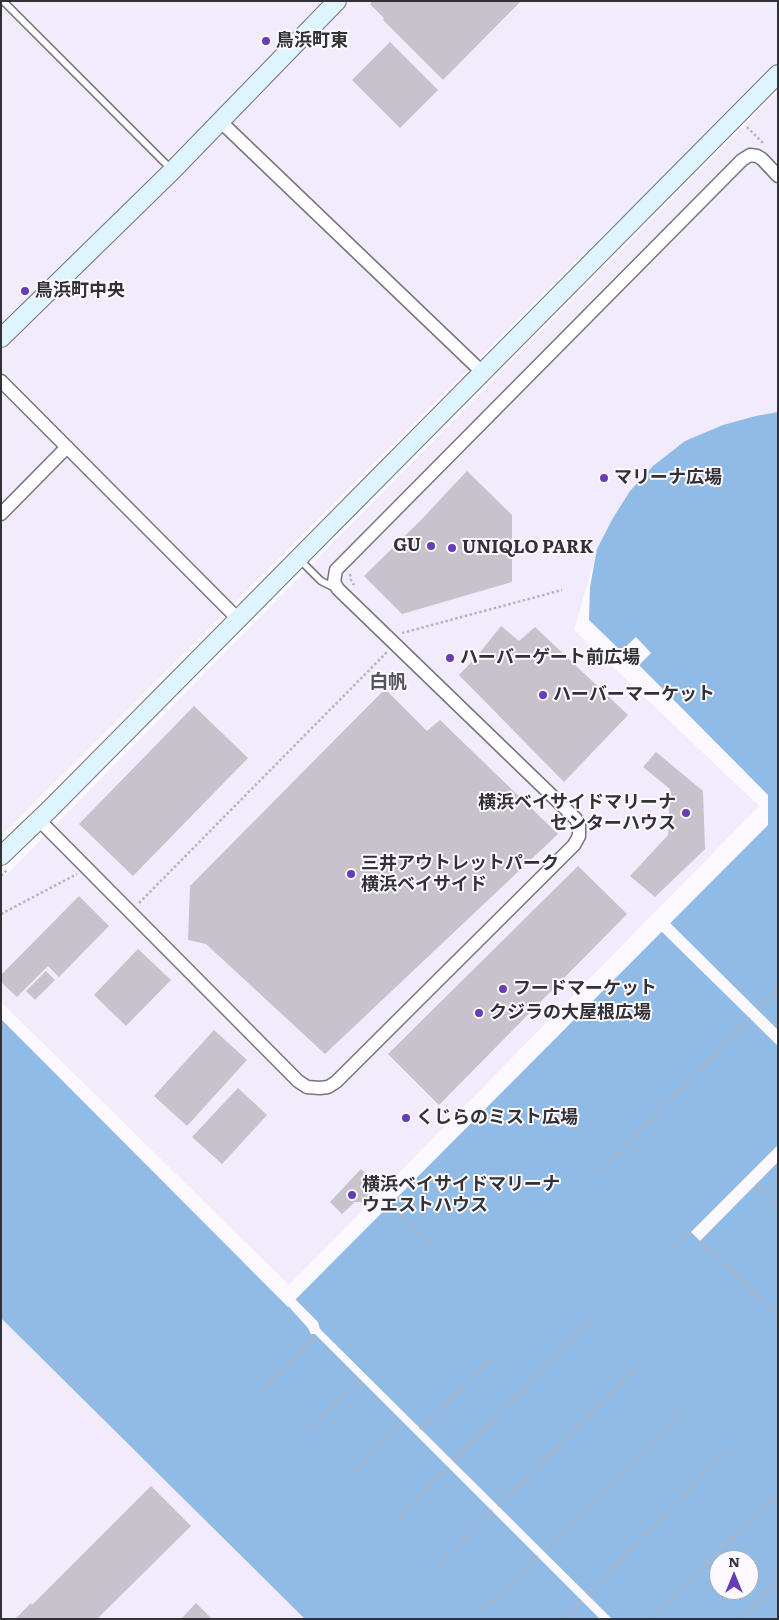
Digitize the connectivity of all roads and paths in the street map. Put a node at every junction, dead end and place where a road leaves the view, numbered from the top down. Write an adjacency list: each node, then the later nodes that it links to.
1 (3, 1): 7 (lane)
2 (337, 1): 4 (street)
3 (778, 74): 10 (street)
4 (220, 121): 7 (street); 10 (street)
5 (744, 124): 6 (path)
6 (764, 144)
7 (173, 170): 9 (street)
8 (778, 176): 16 (street)
9 (1, 338)
10 (482, 372): 14 (street)
11 (1, 381): 12 (street)
12 (67, 447): 13 (street); 19 (street)
13 (1, 514)
14 (298, 558): 16 (lane); 19 (street)
15 (351, 569): 18 (path)
16 (338, 589): 22 (street)
17 (562, 590): 20 (path)
18 (360, 591)
19 (238, 619): 22 (street)
20 (406, 639)
21 (388, 651): 26 (path)
22 (39, 820): 23 (street)
23 (4, 863): 25 (path)
24 (72, 867): 27 (path)
25 (1, 876)
26 (137, 905)
27 (1, 914)
28 (778, 990): 29 (path)
29 (758, 1010)
30 (750, 1018): 31 (path)
31 (596, 1176)
32 (756, 1184): 34 (path)
33 (390, 1204): 37 (path)
34 (778, 1205)
35 (691, 1232): 38 (path)
36 (700, 1241): 39 (path)
37 (434, 1247)
38 (670, 1252)
39 (778, 1315)
40 (594, 1318): 51 (path)
41 (316, 1336): 45 (path)
42 (494, 1357): 48 (path)
43 (640, 1363): 55 (path)
44 (360, 1380): 49 (path)
45 (263, 1389)
46 (685, 1407): 58 (path)
47 (402, 1422): 53 (path)
48 (420, 1429)
49 (306, 1432)
50 (728, 1449): 62 (path)
51 (453, 1462)
52 (448, 1467): 57 (path)
53 (350, 1476)
54 (775, 1495): 66 (path)
55 (498, 1506)
56 (492, 1510): 60 (path)
57 (395, 1521)
58 (543, 1550)
59 (538, 1556): 64 (path)
60 (439, 1564)
61 (778, 1582): 67 (path)
62 (587, 1594)
63 (581, 1600): 65 (path)
64 (484, 1609)
65 (562, 1619)
66 (650, 1619)
67 (741, 1619)

